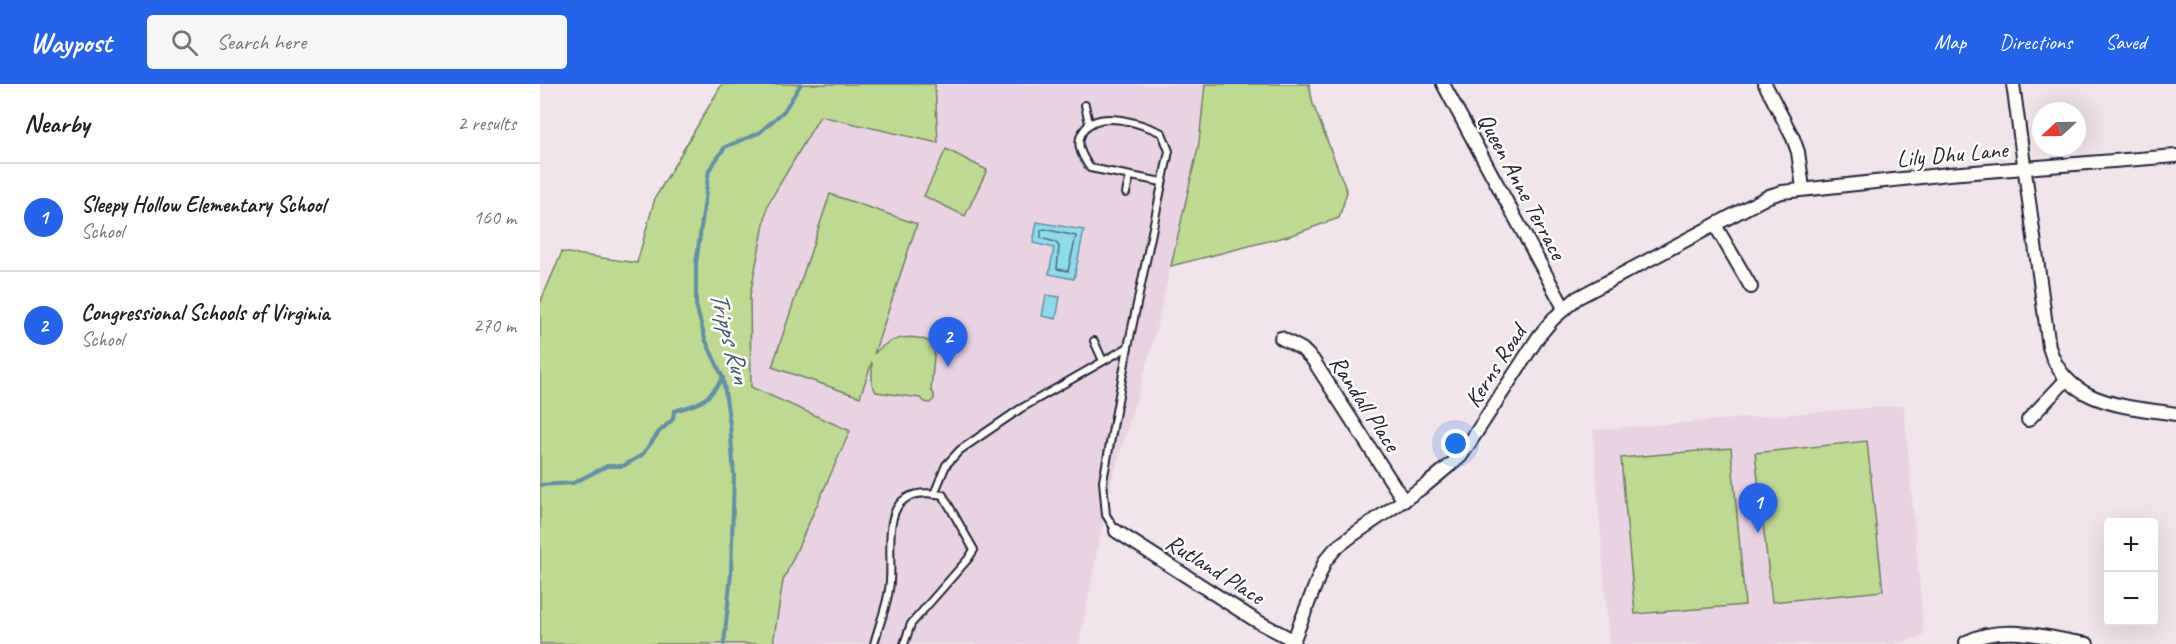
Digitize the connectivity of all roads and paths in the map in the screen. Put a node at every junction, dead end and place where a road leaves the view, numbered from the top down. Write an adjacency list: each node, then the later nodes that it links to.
1 (1443, 84): 14 (street, Queen Anne Terrace)
2 (1765, 84): 10 (street)
3 (2013, 84): 7 (street)
4 (1085, 105): 5 (lane)
5 (1089, 123): 8 (lane); 9 (lane)
6 (2176, 156): 7 (street, Lily Dhu Lane)
7 (2024, 169): 10 (street, Lily Dhu Lane); 19 (street)
8 (1130, 176): 9 (lane); 11 (lane)
9 (1162, 182): 17 (lane)
10 (1803, 188): 12 (street, Kerns Road)
11 (1126, 193)
12 (1715, 225): 13 (street); 14 (street, Kerns Road)
13 (1751, 287)
14 (1564, 308): 23 (street, Kerns Road)
15 (1281, 338): 23 (street, Randall Place)
16 (1094, 341): 18 (lane)
17 (1128, 347): 18 (lane); 24 (lane)
18 (1103, 361): 22 (lane)
19 (2067, 379): 20 (street); 21 (street)
20 (2176, 414)
21 (2028, 420)
22 (934, 494): 27 (lane); 28 (lane)
23 (1404, 501): 25 (street, Kerns Road)
24 (1116, 531): 25 (street, Rutland Place)
25 (1292, 642)
26 (1966, 642): 29 (street)
27 (873, 644)
28 (904, 644)
29 (2087, 644)

